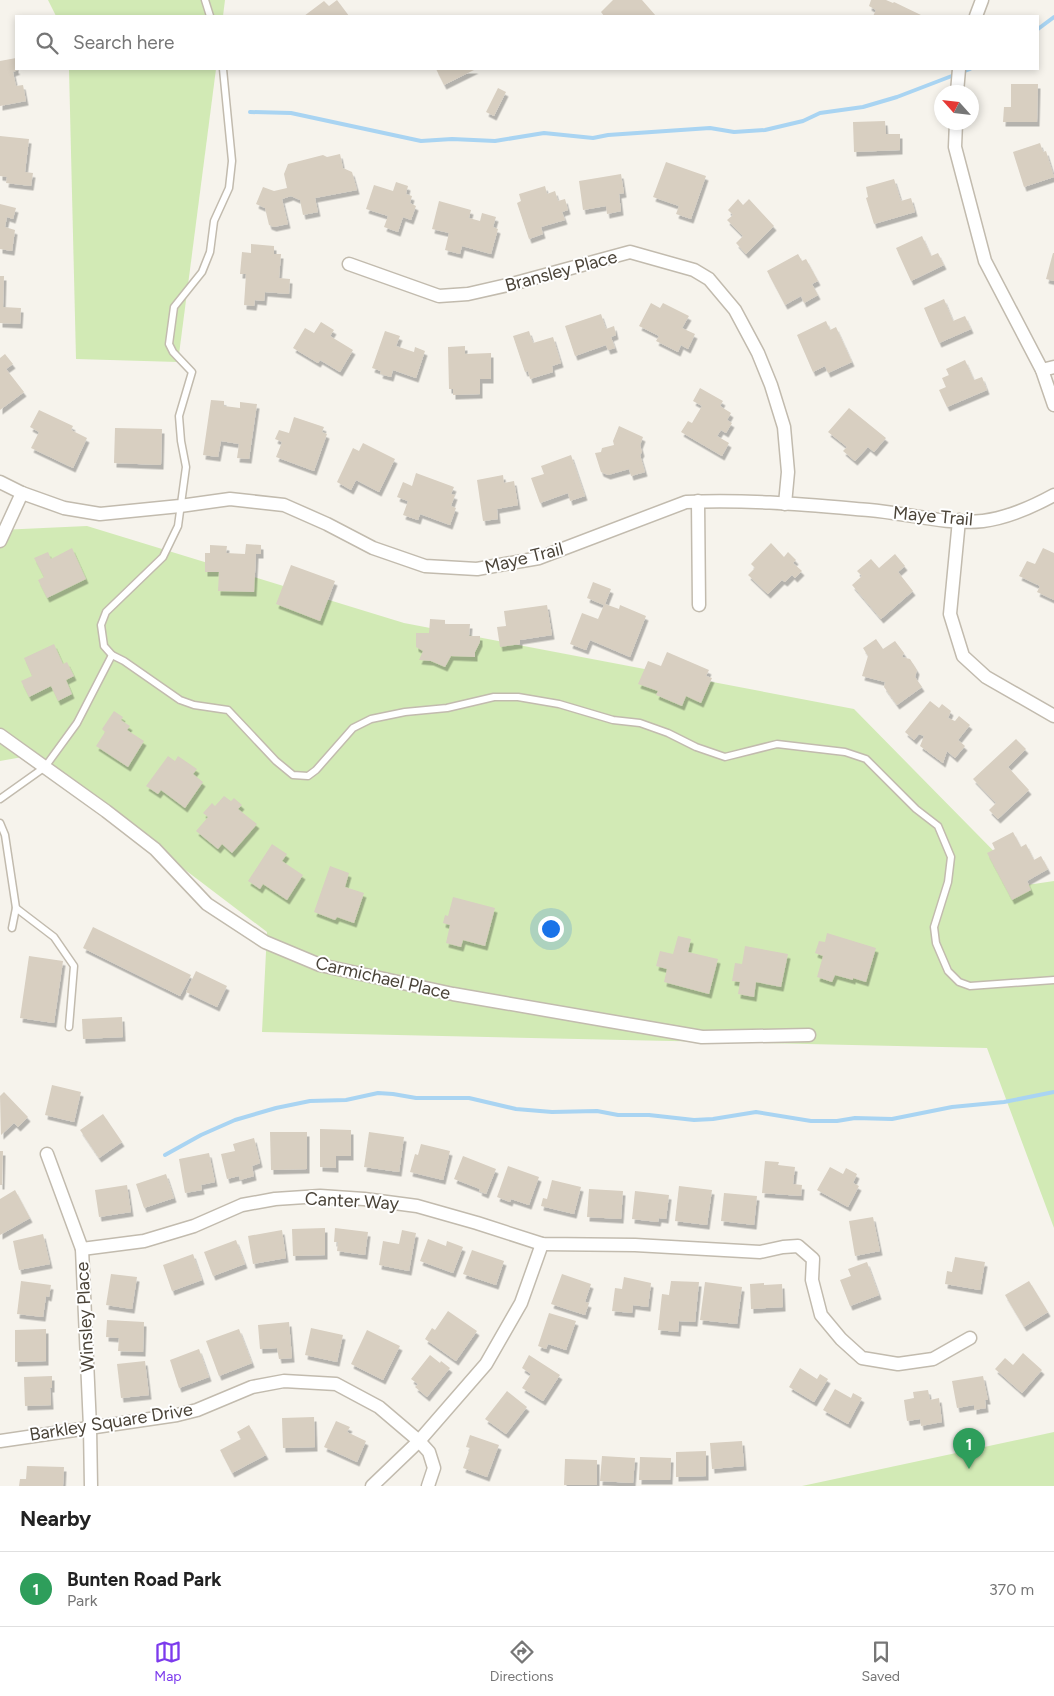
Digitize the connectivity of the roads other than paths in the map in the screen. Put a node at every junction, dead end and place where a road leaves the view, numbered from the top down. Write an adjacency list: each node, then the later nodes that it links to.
1 (205, 0): 3 (lane)
2 (982, 0): 4 (street)
3 (210, 15)
4 (976, 15)
5 (222, 70): 17 (lane)
6 (959, 70): 7 (street)
7 (958, 85)
8 (956, 130): 10 (street)
9 (349, 264): 16 (street, Bransley Place)
10 (1048, 368): 11 (street)
11 (1054, 404)
12 (0, 482): 13 (street, Maye Trail)
13 (22, 493): 17 (street, Maye Trail); 19 (street)
14 (1054, 495): 18 (street, Maye Trail)
15 (698, 501): 16 (street, Maye Trail); 17 (street, Maye Trail); 20 (street)
16 (785, 504): 18 (street, Maye Trail)
17 (180, 506): 21 (lane)
18 (959, 520): 22 (street)
19 (0, 541)
20 (698, 605)
21 (112, 655): 24 (lane); 29 (lane)
22 (1054, 716)
23 (0, 735): 24 (street, Carmichael Place)
24 (45, 767): 25 (lane); 31 (street, Carmichael Place)
25 (0, 799)
26 (0, 823): 27 (lane)
27 (16, 908): 28 (lane); 30 (lane)
28 (12, 928)
29 (1054, 980)
30 (69, 1027)
31 (809, 1035)
32 (47, 1154): 34 (street, Winsley Place)
33 (542, 1244): 34 (street, Canter Way); 35 (street, Canter Way); 38 (street)
34 (82, 1249): 36 (street, Winsley Place)
35 (970, 1338)
36 (90, 1426): 37 (street, Barkley Square Drive); 38 (street, Barkley Square Drive); 40 (street, Winsley Place)
37 (0, 1440)
38 (419, 1441): 39 (street); 41 (street, Barkley Square Drive)
39 (380, 1483)
40 (91, 1486)
41 (428, 1486)

